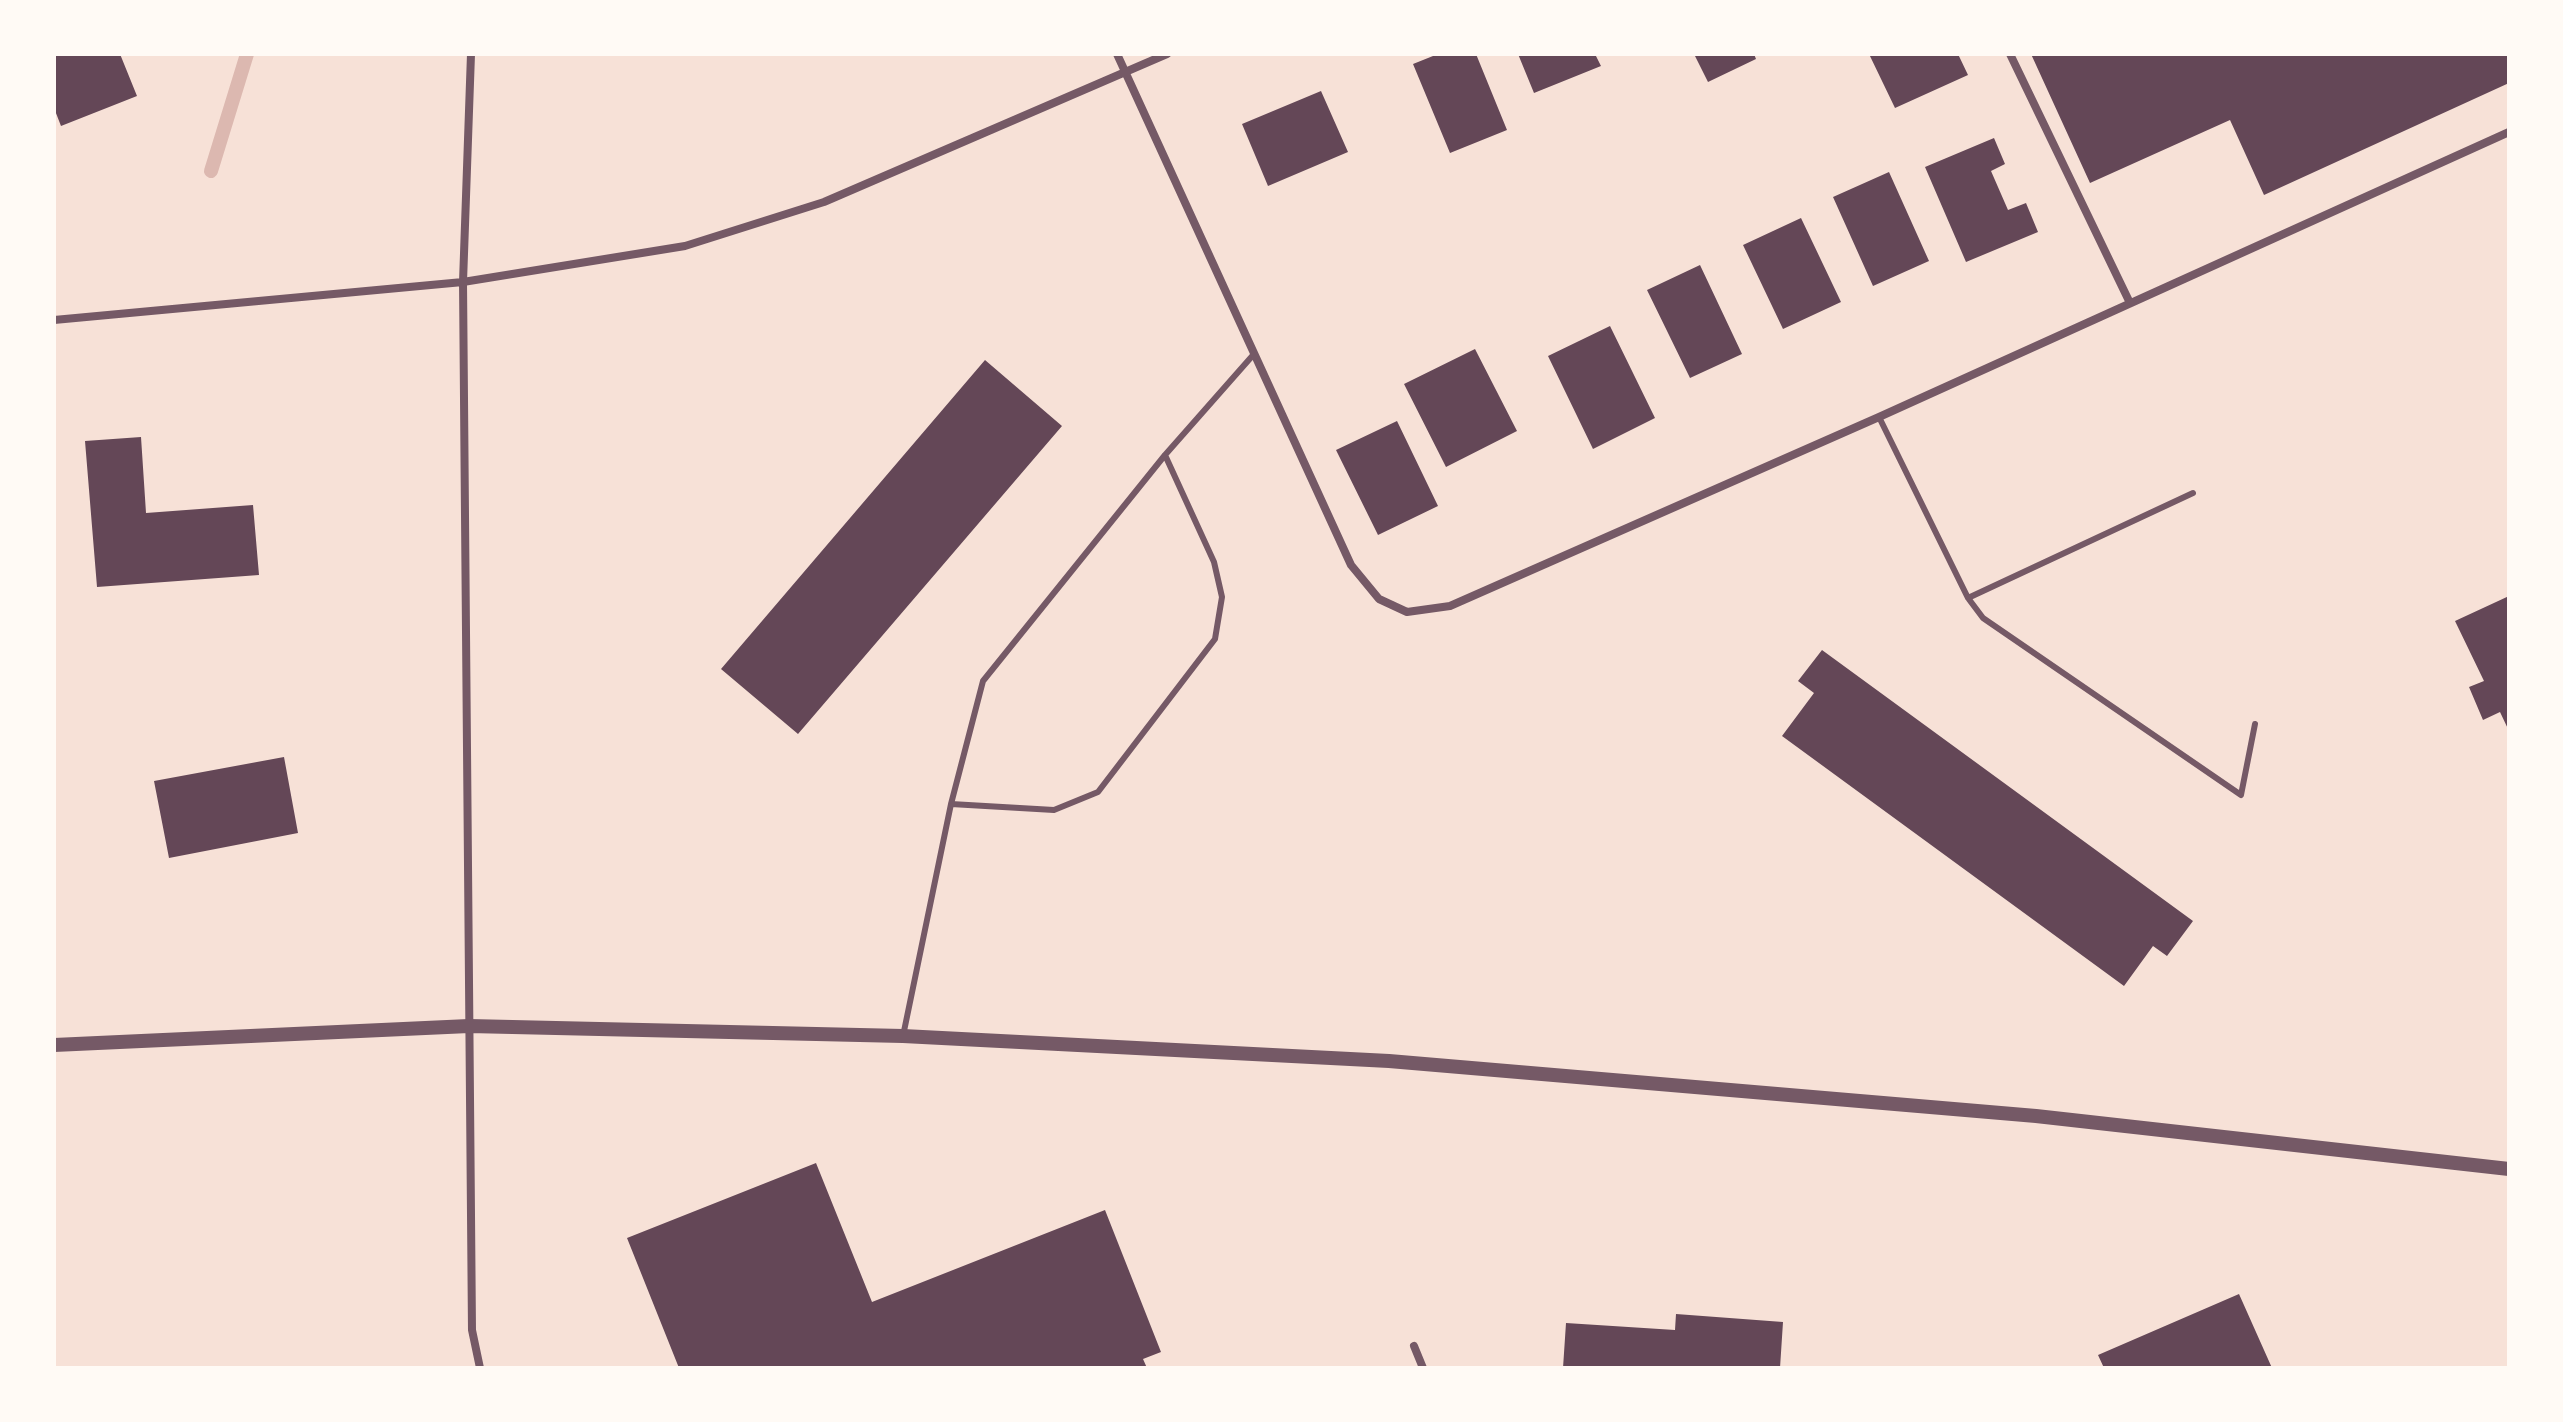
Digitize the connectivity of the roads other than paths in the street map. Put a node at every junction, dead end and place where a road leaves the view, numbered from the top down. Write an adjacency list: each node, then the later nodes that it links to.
1 (471, 54): 7 (street)
2 (1117, 54): 5 (street)
3 (1167, 54): 5 (street)
4 (2010, 54): 8 (street)
5 (1125, 72): 7 (street); 10 (street)
6 (2509, 132): 8 (street)
7 (463, 282): 9 (street); 17 (street)
8 (2130, 303): 11 (street)
9 (54, 320)
10 (1254, 354): 11 (street); 12 (lane)
11 (1879, 417): 14 (lane)
12 (1165, 455): 16 (lane); 16 (lane)
13 (2193, 493): 14 (lane)
14 (1968, 598): 15 (lane)
15 (2255, 724)
16 (951, 804): 18 (lane)
17 (469, 1026): 18 (street); 19 (street); 22 (street)
18 (903, 1036): 20 (street)
19 (54, 1045)
20 (2509, 1169)
21 (1414, 1346): 23 (street)
22 (480, 1368)
23 (1423, 1368)

